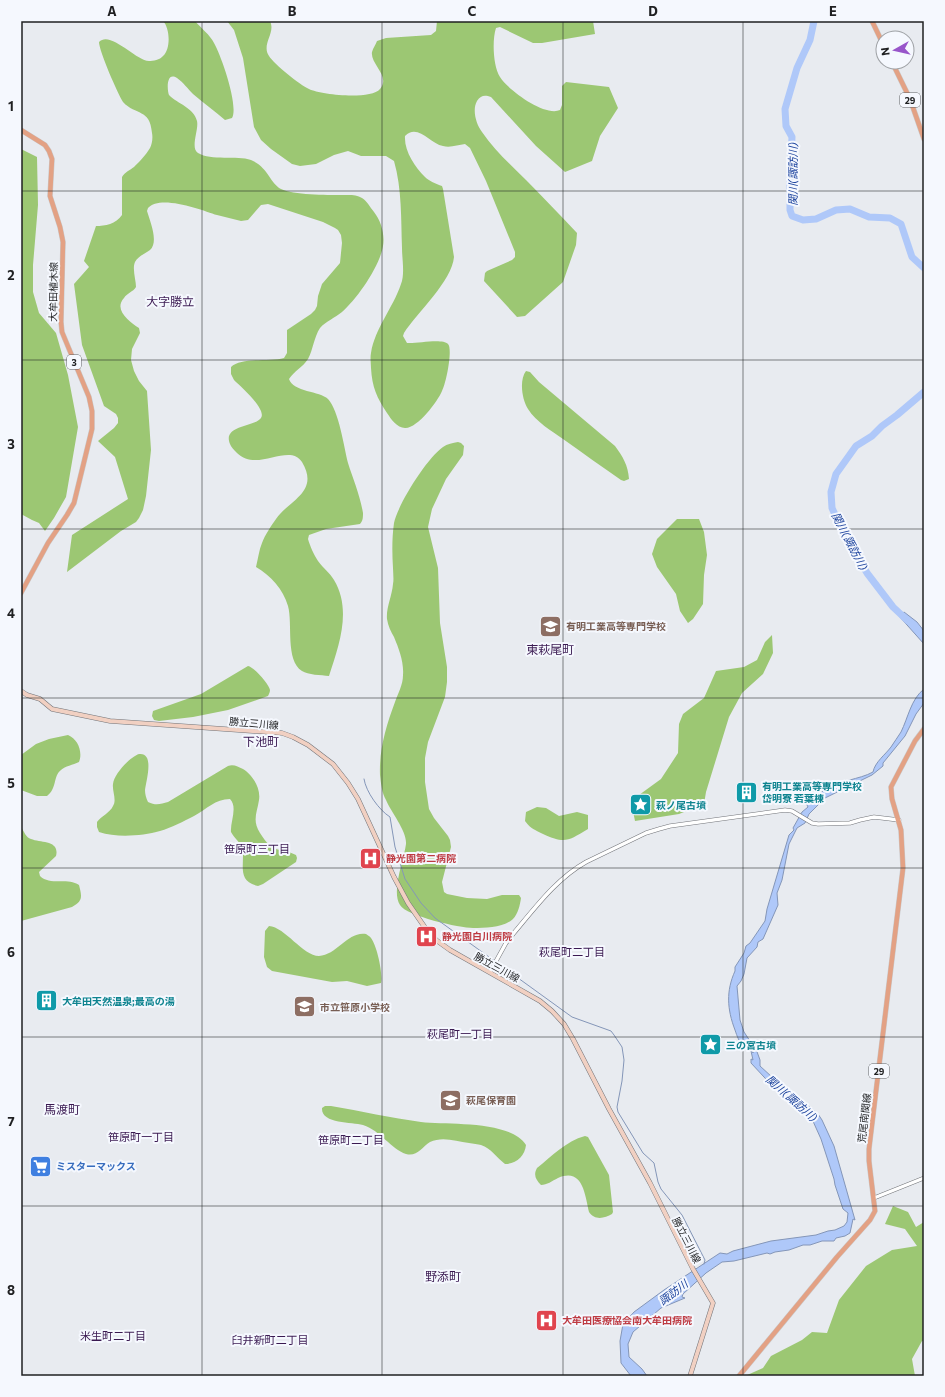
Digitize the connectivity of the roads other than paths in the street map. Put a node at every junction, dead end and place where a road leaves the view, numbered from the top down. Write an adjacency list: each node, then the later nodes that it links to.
1 (896, 70): 3 (main road, 29)
2 (21, 130): 4 (main road, 大牟田植木線 / 3)
3 (924, 139)
4 (21, 593)
5 (21, 691): 8 (main road, 勝立三川線)
6 (924, 729): 7 (main road, 荒尾南関線 / 29)
7 (899, 820): 8 (street); 10 (main road, 荒尾南関線 / 29)
8 (490, 972): 11 (main road, 勝立三川線)
9 (924, 1178): 10 (street)
10 (874, 1198): 12 (main road, 荒尾南関線 / 29)
11 (690, 1376)
12 (739, 1376)

